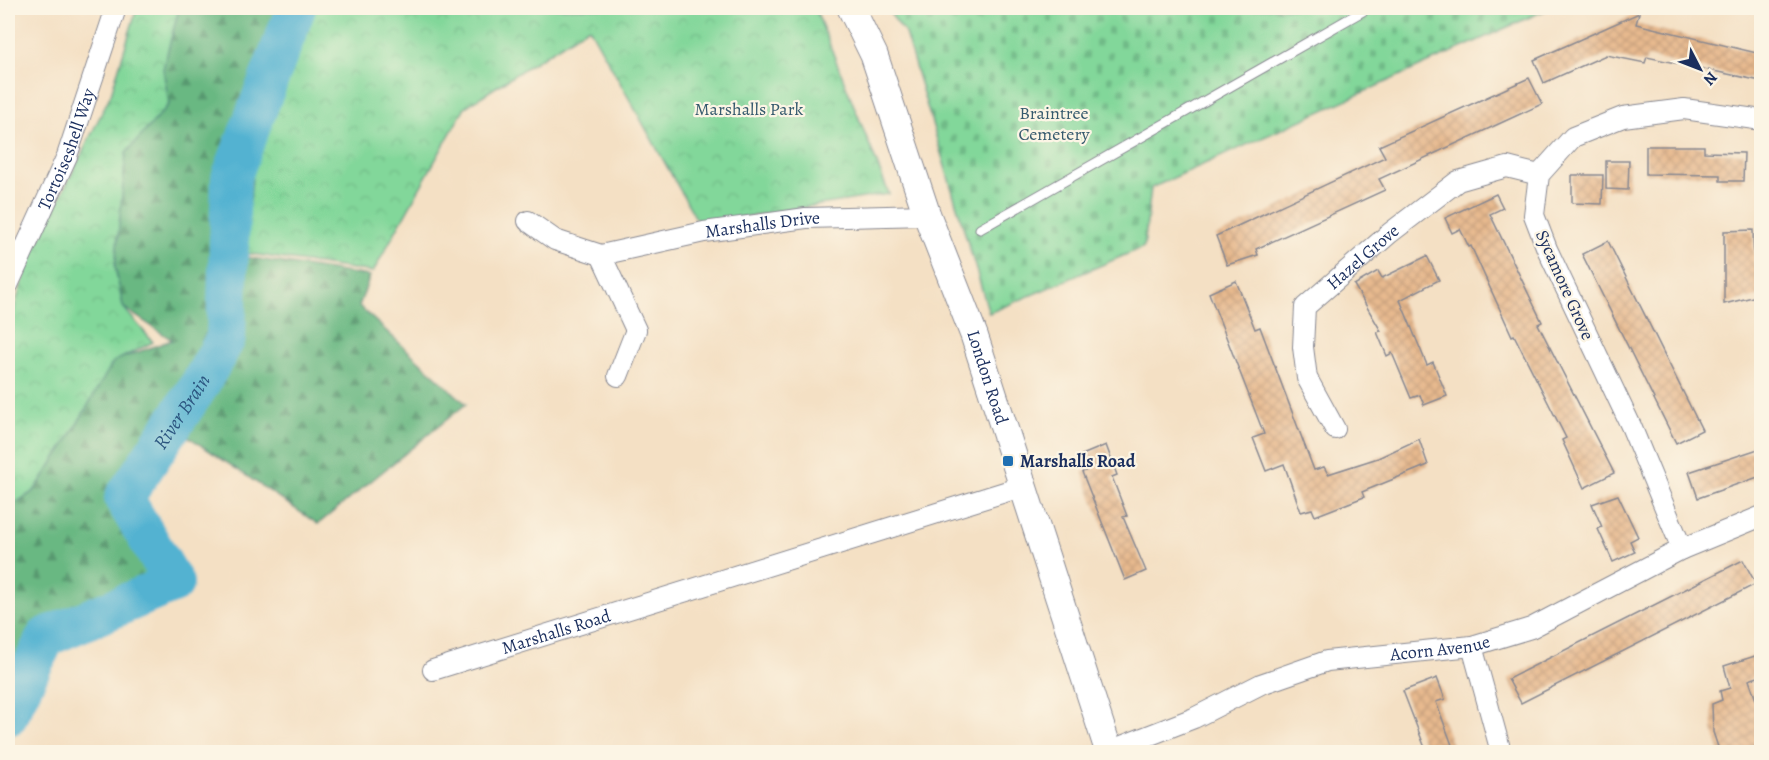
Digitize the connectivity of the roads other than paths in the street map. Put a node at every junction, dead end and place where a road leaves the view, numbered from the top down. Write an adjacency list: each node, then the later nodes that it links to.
1 (116, 8): 10 (street, Tortoiseshell Way)
2 (851, 8): 6 (street, London Road)
3 (1368, 8): 8 (lane)
4 (1761, 120): 5 (street)
5 (1539, 175): 12 (street, Hazel Grove); 15 (street, Sycamore Grove)
6 (927, 215): 9 (street, Marshalls Drive); 13 (street, London Road)
7 (528, 221): 9 (street)
8 (980, 229)
9 (601, 255): 11 (street)
10 (8, 285)
11 (618, 376)
12 (1335, 429)
13 (1024, 486): 17 (street, Marshalls Road); 18 (street, London Road)
14 (1759, 524): 15 (street, Acorn Avenue)
15 (1682, 549): 16 (street, Acorn Avenue)
16 (1472, 646): 18 (street, Acorn Avenue); 19 (street)
17 (433, 670)
18 (1109, 752)
19 (1501, 753)

